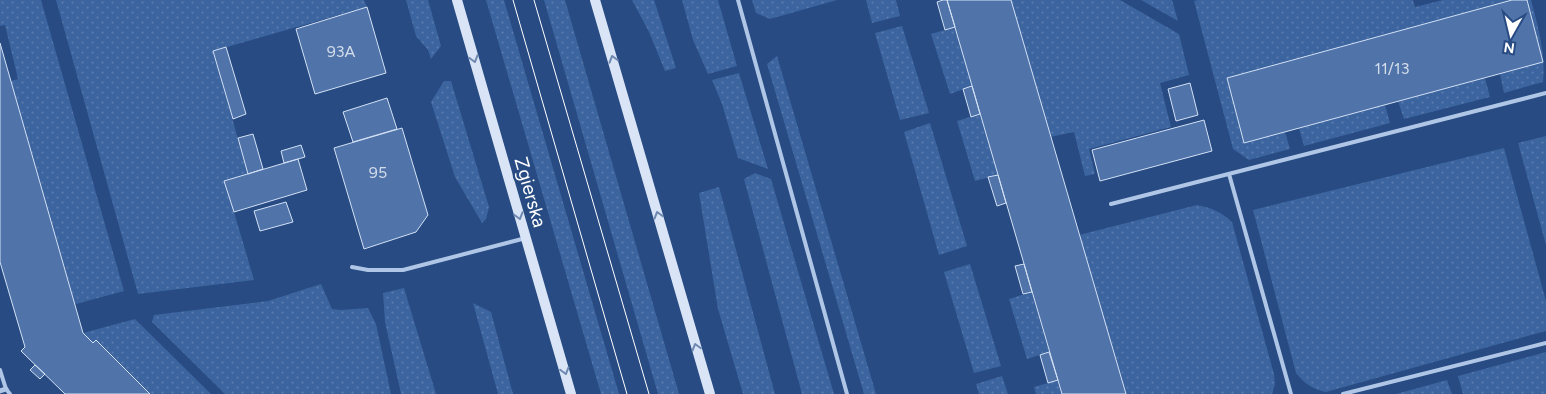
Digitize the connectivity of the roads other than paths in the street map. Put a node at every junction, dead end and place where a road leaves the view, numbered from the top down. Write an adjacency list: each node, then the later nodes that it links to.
1 (457, 0): 7 (main road, Zgierska, one-way to 7)
2 (595, 0): 14 (main road, one-way to 2)
3 (738, 0): 15 (lane)
4 (1546, 93): 5 (lane)
5 (1229, 174): 6 (lane); 16 (lane)
6 (1111, 204)
7 (526, 238): 8 (lane); 13 (main road, Zgierska, one-way to 13)
8 (352, 267)
9 (1546, 343): 17 (lane)
10 (0, 370): 11 (lane)
11 (3, 390): 12 (lane)
12 (10, 394)
13 (572, 394)
14 (710, 394)
15 (847, 394)
16 (1291, 394)
17 (1343, 394)

